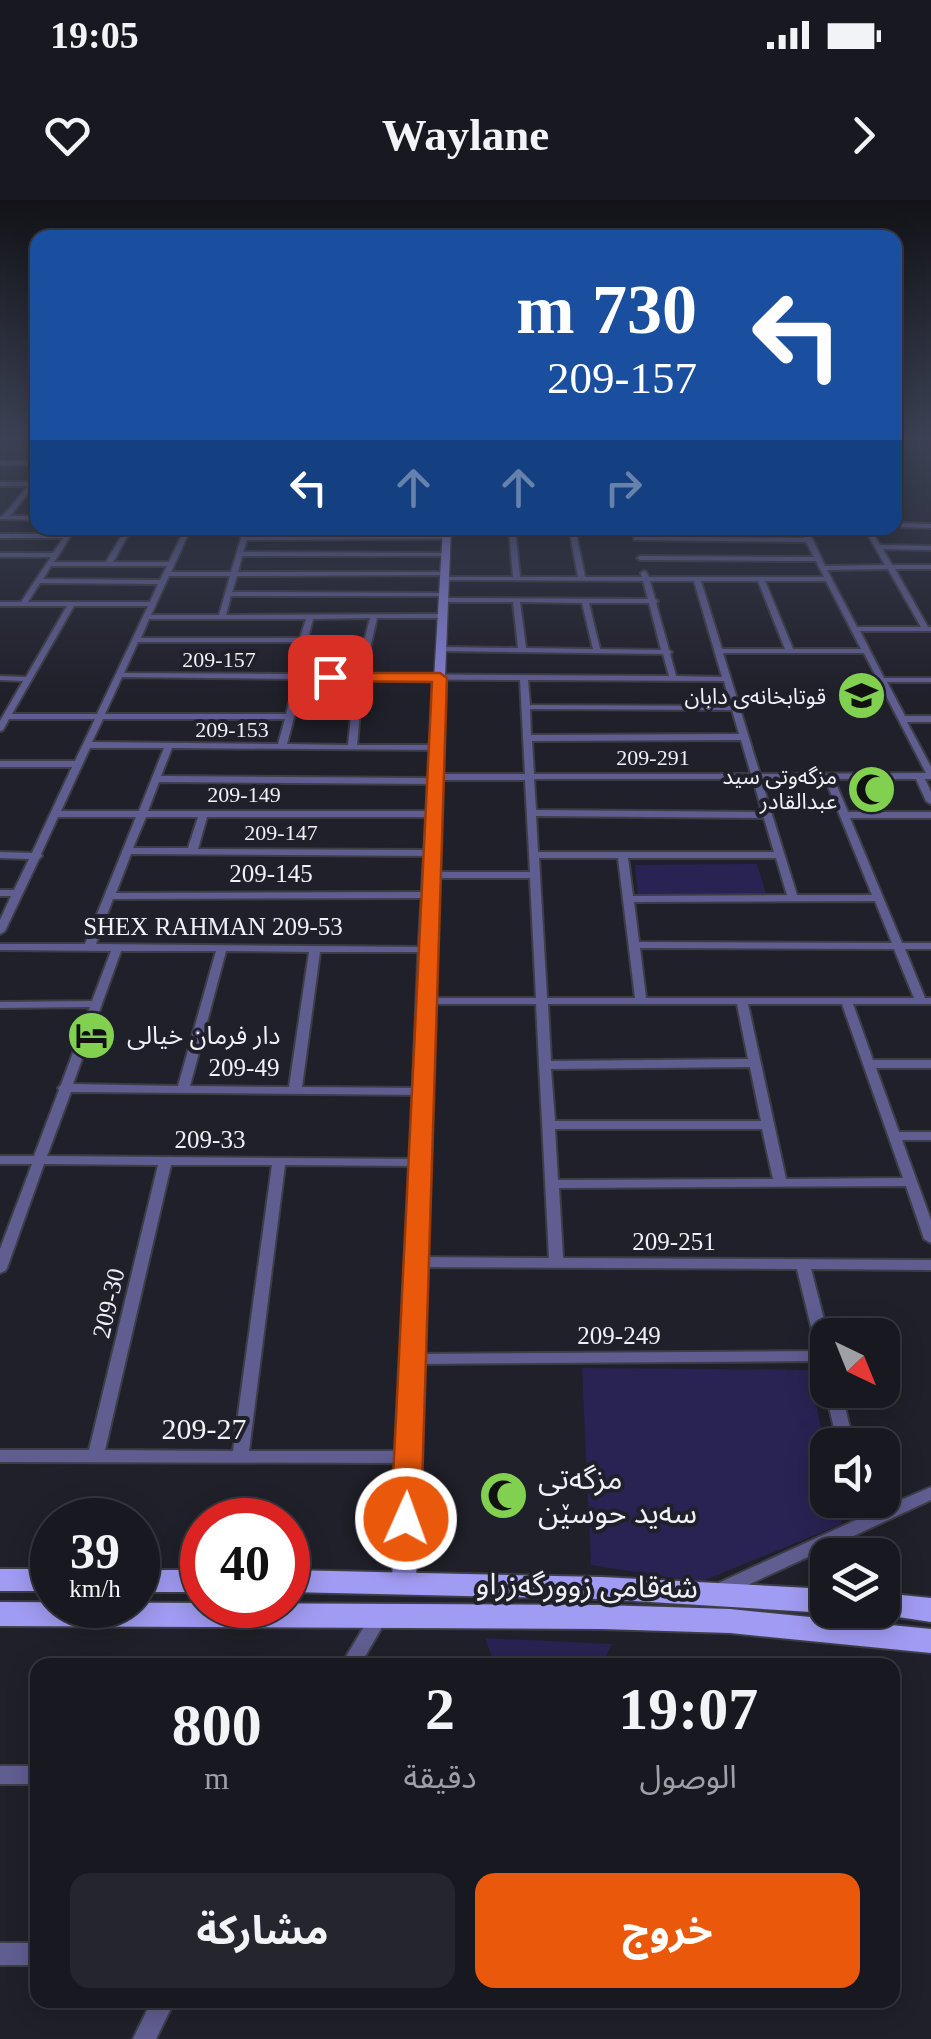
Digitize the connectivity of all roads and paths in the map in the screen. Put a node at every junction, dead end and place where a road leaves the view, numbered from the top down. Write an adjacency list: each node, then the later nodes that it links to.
1 (902, 525): 2 (street)
2 (931, 526)
3 (902, 529): 20 (street)
4 (125, 535): 30 (street)
5 (185, 535): 34 (street)
6 (245, 535): 16 (street)
7 (346, 535): 16 (street)
8 (447, 535): 24 (street)
9 (513, 535): 38 (street)
10 (573, 535): 39 (street)
11 (635, 535): 17 (street)
12 (807, 535): 18 (street)
13 (871, 535): 19 (street)
14 (0, 536): 15 (street)
15 (68, 536): 26 (street)
16 (244, 538): 22 (street)
17 (636, 539): 18 (street); 27 (street)
18 (810, 540): 28 (street)
19 (878, 548): 20 (street); 32 (street)
20 (916, 548): 21 (street)
21 (931, 548)
22 (240, 554): 23 (street); 35 (street)
23 (280, 554): 24 (street); 36 (street)
24 (446, 554): 37 (street)
25 (0, 555): 26 (street)
26 (54, 555): 29 (street)
27 (640, 558): 28 (street); 40 (street)
28 (820, 559): 31 (street)
29 (50, 564): 30 (street); 44 (street)
30 (108, 564): 34 (street)
31 (824, 568): 32 (street); 43 (street)
32 (890, 568): 33 (street); 61 (street)
33 (931, 568)
34 (167, 573): 35 (street); 44 (street); 53 (street)
35 (234, 574): 36 (street); 45 (street)
36 (276, 574): 37 (street)
37 (445, 576): 38 (street); 46 (street)
38 (517, 579): 39 (street)
39 (582, 579): 40 (street)
40 (646, 579): 41 (street); 49 (street)
41 (696, 579): 42 (street); 67 (street)
42 (761, 579): 43 (street); 68 (street)
43 (830, 579): 60 (street)
44 (38, 582): 51 (street)
45 (228, 594): 46 (street); 55 (street)
46 (444, 598): 47 (street); 58 (street)
47 (516, 600): 48 (street); 65 (street)
48 (585, 601): 49 (street); 66 (street)
49 (654, 601): 69 (street)
50 (4, 604): 51 (street); 54 (street)
51 (23, 604): 52 (street)
52 (72, 604): 53 (street); 78 (street)
53 (152, 604): 59 (street)
54 (0, 616)
55 (222, 616): 56 (street); 59 (street)
56 (310, 616): 57 (street); 63 (street)
57 (374, 616): 58 (street); 73 (street)
58 (443, 616): 64 (street)
59 (146, 618): 62 (street)
60 (856, 629): 61 (street); 70 (street)
61 (929, 629)
62 (136, 640): 63 (street); 71 (street)
63 (304, 640): 72 (street)
64 (442, 649): 65 (street); 75 (street)
65 (522, 650): 66 (street)
66 (597, 651): 69 (street)
67 (718, 651): 68 (street); 79 (street)
68 (790, 651): 70 (street)
69 (668, 652): 77 (street)
70 (868, 652): 80 (street)
71 (119, 676): 72 (street, 209-157); 86 (street)
72 (296, 677): 73 (street, 209-157); 84 (street)
73 (360, 677): 75 (street, 209-157); 95 (street)
74 (0, 678): 78 (street)
75 (440, 678): 76 (street, 209-157); 96 (street)
76 (524, 678): 77 (street, 209-157); 82 (street)
77 (673, 678): 79 (street, 209-157)
78 (27, 679): 85 (street)
79 (726, 679): 83 (street)
80 (883, 680): 81 (street); 87 (street)
81 (931, 680)
82 (526, 707): 83 (street); 91 (street)
83 (736, 708): 90 (street)
84 (290, 716): 86 (street); 94 (street)
85 (7, 717): 86 (street); 89 (street)
86 (101, 717): 92 (street)
87 (903, 719): 88 (street); 102 (street)
88 (931, 719)
89 (0, 728)
90 (744, 737): 91 (street); 99 (street)
91 (528, 738): 103 (street)
92 (88, 745): 93 (street, 209-153); 98 (street)
93 (169, 746): 94 (street, 209-153); 104 (street)
94 (282, 747): 95 (street, 209-153)
95 (352, 748): 96 (street, 209-153)
96 (437, 748): 105 (street)
97 (0, 764): 98 (street)
98 (78, 764): 108 (street)
99 (756, 776): 100 (street, 209-291); 103 (street, 209-291); 112 (street)
100 (828, 776): 101 (street, 209-291); 113 (street)
101 (919, 776): 102 (street, 209-291); 106 (street)
102 (931, 776)
103 (530, 777): 105 (street, 209-291); 107 (street)
104 (156, 779): 105 (street, 209-291); 111 (street)
105 (436, 779): 110 (street)
106 (931, 801)
107 (532, 813): 112 (street); 119 (street)
108 (55, 814): 111 (street, 209-149); 122 (street)
109 (204, 814): 110 (street, 209-149); 111 (street, 209-149); 116 (street)
110 (433, 814): 117 (street)
111 (145, 815): 115 (street)
112 (768, 815): 121 (street)
113 (844, 815): 114 (street); 128 (street)
114 (931, 815)
115 (128, 852): 116 (street, 209-147); 127 (street)
116 (192, 852): 117 (street, 209-147)
117 (432, 853): 124 (street)
118 (0, 855): 122 (street)
119 (534, 855): 120 (street); 123 (street)
120 (623, 855): 121 (street); 129 (street)
121 (780, 855): 130 (street)
122 (37, 856): 126 (street)
123 (535, 875): 124 (street, 209-145); 144 (street)
124 (431, 885): 127 (street, 209-145); 140 (street)
125 (0, 893): 126 (street)
126 (18, 893): 131 (street)
127 (111, 896): 136 (street)
128 (878, 898): 130 (street); 133 (street)
129 (630, 899): 130 (street); 132 (street)
130 (793, 899)
131 (0, 931)
132 (635, 946): 133 (street); 145 (street)
133 (898, 946): 134 (street); 142 (street)
134 (931, 946)
135 (0, 947): 136 (street, SHEX RAHMAN 209-53)
136 (89, 948): 137 (street, SHEX RAHMAN 209-53)
137 (117, 948): 138 (street, SHEX RAHMAN 209-53); 147 (street)
138 (222, 948): 139 (street, SHEX RAHMAN 209-53); 154 (street)
139 (315, 948): 140 (street, SHEX RAHMAN 209-53); 155 (street)
140 (426, 949): 143 (street)
141 (846, 1000): 142 (street); 146 (street); 150 (street)
142 (926, 1000)
143 (427, 1001): 144 (street); 156 (street)
144 (542, 1001): 145 (street); 152 (street)
145 (642, 1001): 146 (street)
146 (742, 1001): 149 (street)
147 (98, 1004): 148 (street); 153 (street)
148 (0, 1005)
149 (755, 1063): 152 (street); 158 (street)
150 (868, 1064): 151 (street); 159 (street)
151 (931, 1064)
152 (545, 1065): 157 (street)
153 (64, 1088): 154 (street, 209-49); 162 (street)
154 (183, 1089): 155 (street, 209-49)
155 (296, 1090): 156 (street, 209-49)
156 (423, 1092): 165 (street)
157 (548, 1125): 158 (street); 168 (street)
158 (768, 1126): 167 (street)
159 (894, 1136): 160 (street); 166 (street)
160 (931, 1136)
161 (0, 1160): 162 (street, 209-33)
162 (39, 1160): 163 (street, 209-33); 174 (street)
163 (164, 1161): 164 (street, 209-33); 179 (street, 209-30)
164 (279, 1162): 165 (street, 209-33); 180 (street)
165 (420, 1162): 170 (street)
166 (911, 1182): 167 (street); 169 (street)
167 (780, 1183): 168 (street)
168 (552, 1184): 171 (street)
169 (931, 1239)
170 (416, 1262): 171 (street, 209-251); 176 (street)
171 (556, 1262): 172 (street, 209-251)
172 (803, 1264): 173 (street, 209-251); 175 (street)
173 (931, 1264)
174 (0, 1268)
175 (816, 1318)
176 (412, 1359): 177 (street, 209-249); 181 (street)
177 (810, 1361)
178 (0, 1456): 179 (street, 209-27)
179 (94, 1456): 180 (street, 209-27)
180 (240, 1456): 181 (street, 209-27)
181 (408, 1456): 188 (street)
182 (931, 1493): 184 (street)
183 (864, 1518): 184 (street)
184 (865, 1523): 189 (street)
185 (0, 1580): 186 (main road)
186 (30, 1580)
187 (310, 1581): 188 (main road, شەقامی زوورگەزراو)
188 (404, 1582): 189 (main road, شەقامی زوورگەزراو)
189 (714, 1594): 190 (main road, شەقامی زوورگەزراو)
190 (810, 1600)
191 (900, 1607): 192 (main road)
192 (931, 1610)
193 (0, 1614): 194 (main road, شەقامی زوورگەزراو)
194 (380, 1616): 195 (main road, شەقامی زوورگەزراو); 196 (street)
195 (931, 1641)
196 (354, 1658)
197 (0, 1775): 198 (street)
198 (30, 1775)
199 (0, 1954): 200 (street)
200 (30, 1954)
201 (160, 2008): 202 (street)
202 (144, 2039)

